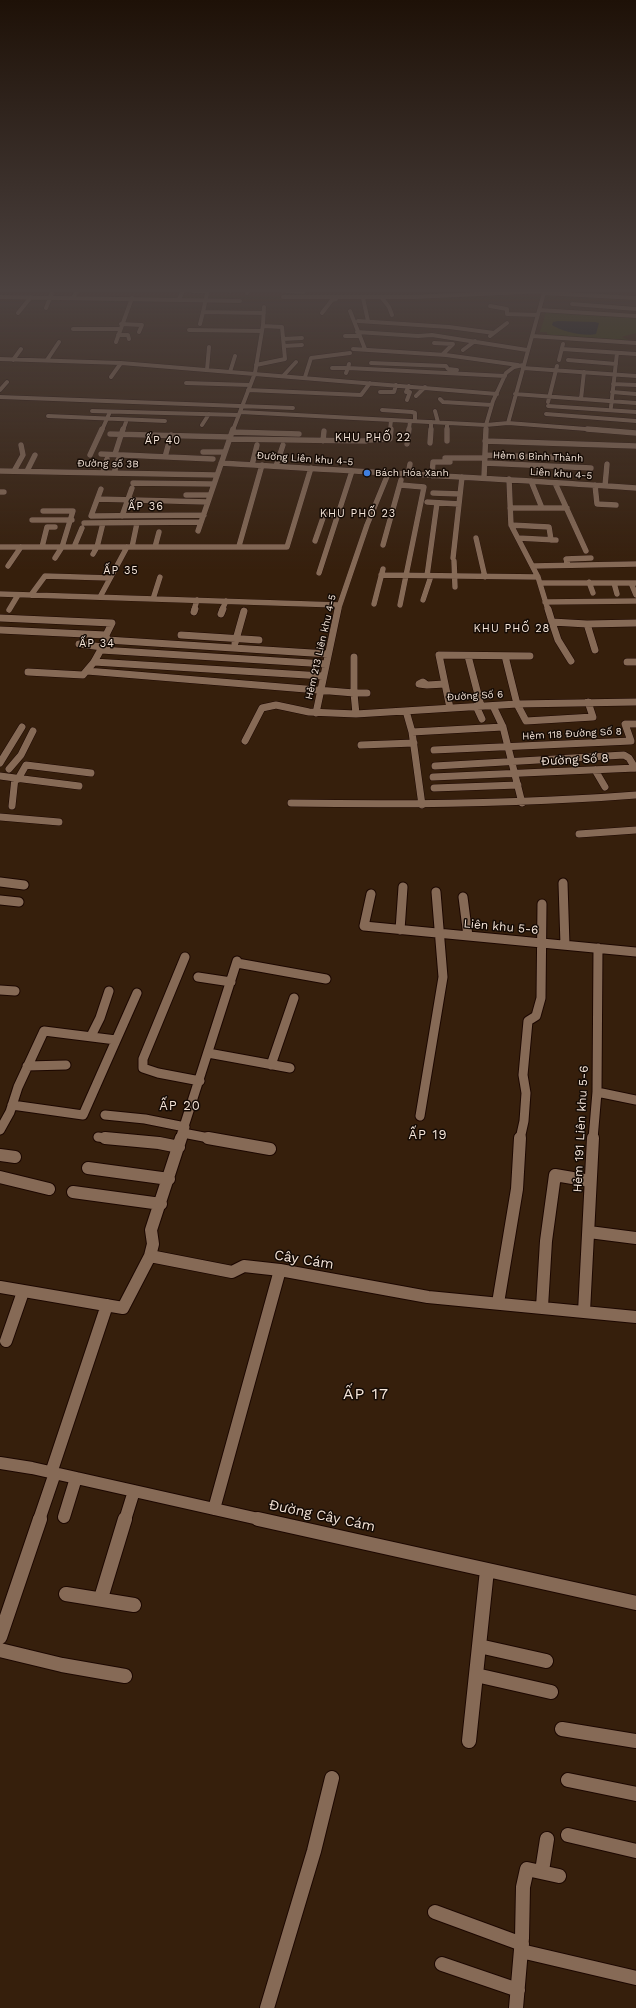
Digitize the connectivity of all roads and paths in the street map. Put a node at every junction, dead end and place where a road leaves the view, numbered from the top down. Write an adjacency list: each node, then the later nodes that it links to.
1 (7, 382): 19 (street)
2 (370, 382): 30 (street)
3 (186, 383): 4 (street)
4 (251, 383): 20 (street)
5 (329, 383): 14 (street)
6 (373, 383): 17 (street)
7 (415, 383): 18 (street)
8 (502, 383): 18 (street)
9 (517, 383): 25 (street)
10 (552, 383): 31 (street)
11 (582, 383): 34 (street)
12 (613, 384): 13 (street); 23 (street)
13 (636, 385)
14 (326, 386)
15 (409, 386): 16 (street); 17 (street); 22 (street)
16 (425, 387): 24 (street); 28 (street)
17 (395, 388): 21 (street); 22 (street)
18 (499, 389): 24 (street)
19 (0, 390)
20 (248, 390): 30 (street); 42 (street)
21 (380, 390)
22 (406, 392): 36 (street)
23 (612, 392): 26 (street); 39 (street)
24 (497, 394): 43 (street)
25 (515, 394): 31 (street); 73 (street)
26 (636, 394)
27 (120, 395): 37 (street)
28 (416, 396)
29 (0, 397): 32 (street)
30 (294, 397): 48 (street)
31 (549, 397): 34 (street); 46 (street)
32 (49, 399): 37 (street); 44 (street)
33 (440, 399): 43 (street)
34 (580, 399): 39 (street)
35 (257, 400): 45 (street)
36 (407, 400)
37 (115, 401): 40 (street)
38 (273, 401): 47 (street)
39 (611, 401): 41 (street); 51 (street)
40 (202, 403): 42 (street); 57 (street)
41 (636, 403)
42 (243, 405): 45 (street); 55 (street)
43 (492, 405): 76 (street)
44 (45, 406)
45 (254, 406): 47 (street)
46 (548, 406): 51 (street); 59 (street)
47 (270, 407): 48 (street)
48 (293, 408): 60 (street)
49 (382, 410): 67 (street)
50 (435, 410): 71 (street)
51 (610, 410): 54 (street); 64 (street)
52 (92, 411): 53 (street)
53 (111, 412): 56 (street); 62 (street)
54 (636, 412)
55 (239, 413): 58 (street); 60 (street); 90 (street)
56 (167, 414): 57 (street); 66 (street)
57 (193, 414): 58 (street)
58 (209, 414): 78 (street)
59 (546, 414): 64 (street); 77 (street)
60 (292, 415): 63 (street)
61 (48, 416): 62 (street)
62 (106, 418): 66 (street); 110 (street)
63 (357, 418): 65 (street); 75 (street)
64 (609, 419): 68 (street); 81 (street)
65 (391, 420): 67 (street); 93 (street)
66 (165, 421): 74 (street)
67 (412, 421): 70 (street); 98 (street)
68 (636, 421)
69 (126, 422): 87 (street)
70 (431, 422): 71 (street); 97 (street)
71 (438, 422): 72 (street)
72 (447, 423): 76 (street); 94 (street)
73 (506, 423): 76 (street); 77 (street); 80 (street)
74 (172, 425)
75 (355, 425)
76 (486, 425): 95 (street)
77 (543, 425): 81 (street)
78 (202, 426)
79 (208, 429): 89 (street)
80 (505, 430)
81 (608, 430): 83 (street)
82 (324, 431): 92 (street)
83 (636, 433)
84 (110, 434): 87 (street)
85 (299, 434): 90 (street)
86 (360, 434): 93 (street)
87 (121, 435): 88 (street); 108 (street)
88 (171, 435): 89 (street); 111 (street)
89 (206, 436): 90 (street)
90 (230, 436): 92 (street); 106 (street)
91 (506, 436): 96 (street)
92 (323, 441): 93 (street)
93 (358, 441)
94 (447, 441)
95 (485, 441): 96 (street); 103 (street)
96 (506, 442): 102 (street)
97 (430, 443)
98 (407, 444)
99 (21, 445): 130 (street)
100 (257, 445): 122 (street)
101 (283, 445): 125 (street)
102 (636, 446)
103 (486, 448): 104 (street); 116 (street)
104 (493, 449)
105 (203, 452): 106 (street)
106 (224, 452): 119 (street)
107 (101, 454): 108 (street)
108 (115, 454): 111 (street)
109 (35, 455): 131 (street)
110 (90, 455)
111 (165, 457): 115 (street)
112 (445, 458): 116 (street)
113 (578, 458): 116 (street)
114 (108, 459): 134 (street)
115 (213, 459)
116 (485, 459): 141 (street, Hẻm 6 Bình Thành); 144 (street)
117 (118, 460): 135 (street)
118 (450, 462): 142 (street)
119 (221, 463): 122 (street, Đường Liên khu 4-5); 139 (street)
120 (410, 464): 140 (street)
121 (607, 464): 153 (street)
122 (252, 465): 123 (street, Đường Liên khu 4-5)
123 (262, 465): 125 (street, Đường Liên khu 4-5); 194 (street)
124 (165, 466): 136 (street)
125 (276, 466): 127 (street, Đường Liên khu 4-5)
126 (191, 467): 137 (street)
127 (311, 468): 132 (street, Đường Liên khu 4-5); 194 (street)
128 (591, 468): 141 (street, Hẻm 6 Bình Thành)
129 (0, 471): 130 (street, Đường số 3B)
130 (14, 471): 131 (street, Đường số 3B)
131 (27, 471): 133 (street, Đường số 3B)
132 (352, 471): 138 (street, Đường Liên khu 4-5); 178 (street)
133 (70, 472): 134 (street, Đường số 3B); 145 (street)
134 (102, 472): 135 (street, Đường số 3B)
135 (114, 472): 136 (street, Đường số 3B)
136 (163, 474): 137 (street, Đường số 3B)
137 (189, 474): 139 (street, Đường số 3B)
138 (388, 474): 140 (street, Đường Liên khu 4-5); 239 (street, Hẻm 213 Liên khu 4-5)
139 (216, 475): 150 (street)
140 (405, 475): 142 (street, Đường Liên khu 4-5); 151 (street)
141 (575, 475): 149 (street, Liên khu 4-5); 152 (street, Liên khu 4-5)
142 (432, 476): 143 (street, Đường Liên khu 4-5)
143 (462, 477): 144 (street, Đường Liên khu 4-5); 159 (street)
144 (484, 477): 146 (street, Liên khu 4-5)
145 (62, 478)
146 (509, 480): 147 (street, Liên khu 4-5); 172 (street)
147 (532, 481): 149 (street, Liên khu 4-5); 173 (street)
148 (173, 483): 150 (street); 156 (street); 163 (street)
149 (555, 483): 174 (street)
150 (213, 484): 161 (street)
151 (400, 485): 193 (street); 212 (street)
152 (595, 485): 153 (street, Liên khu 4-5); 170 (street)
153 (605, 486): 154 (street, Liên khu 4-5)
154 (636, 488)
155 (101, 489): 162 (street)
156 (171, 489)
157 (433, 493): 159 (street)
158 (146, 494): 164 (street)
159 (460, 494): 169 (street)
160 (186, 495): 161 (street)
161 (210, 495): 166 (street)
162 (98, 499): 171 (street); 171 (street)
163 (127, 500): 164 (street); 171 (street); 179 (street)
164 (143, 500): 165 (street); 180 (street)
165 (191, 501): 166 (street); 175 (street)
166 (208, 502): 177 (street)
167 (427, 502): 168 (street)
168 (438, 502): 169 (street); 213 (street)
169 (459, 504): 215 (street)
170 (616, 505)
171 (108, 508): 179 (street)
172 (510, 508): 173 (street); 186 (street)
173 (542, 508): 174 (street)
174 (567, 508): 203 (street)
175 (189, 509)
176 (43, 511): 182 (street)
177 (204, 515): 180 (street); 183 (street)
178 (339, 515): 192 (street); 211 (street)
179 (122, 516): 180 (street)
180 (139, 516)
181 (32, 520): 182 (street)
182 (72, 520): 198 (street)
183 (201, 522): 185 (street); 188 (street)
184 (104, 523): 185 (street); 199 (street); 200 (street)
185 (137, 523): 201 (street)
186 (511, 525): 191 (street); 191 (street)
187 (55, 527): 197 (street)
188 (198, 531)
189 (159, 532): 202 (street)
190 (476, 538): 216 (street)
191 (518, 538): 210 (street)
192 (315, 541)
193 (383, 545)
194 (239, 546): 202 (street)
195 (0, 547): 196 (street)
196 (21, 547): 197 (street); 209 (street)
197 (42, 547): 198 (street)
198 (62, 547): 199 (street); 205 (street)
199 (74, 547): 200 (street)
200 (97, 547): 201 (street); 204 (street)
201 (129, 547): 202 (street); 217 (street)
202 (155, 547)
203 (586, 551)
204 (93, 554)
205 (55, 558)
206 (591, 558): 208 (street)
207 (636, 564): 208 (street)
208 (568, 565): 210 (street)
209 (8, 566)
210 (533, 566): 218 (street)
211 (319, 574)
212 (405, 576): 213 (street); 238 (street); 240 (street)
213 (429, 576): 215 (street); 234 (street)
214 (160, 577): 232 (street)
215 (455, 577): 216 (street); 222 (street)
216 (485, 577): 218 (street)
217 (110, 578): 228 (street); 230 (street)
218 (539, 580): 219 (street); 237 (street)
219 (589, 582): 220 (street); 224 (street)
220 (614, 582): 221 (street); 226 (street)
221 (634, 583): 229 (street)
222 (455, 587)
223 (128, 590): 231 (street)
224 (593, 593)
225 (0, 594): 227 (street)
226 (617, 594)
227 (18, 595): 228 (street); 241 (street)
228 (31, 595): 230 (street)
229 (636, 595)
230 (100, 597): 231 (street)
231 (125, 598): 232 (street)
232 (153, 599): 233 (street)
233 (197, 600): 235 (street); 242 (street)
234 (423, 600)
235 (226, 601): 239 (street); 244 (street)
236 (636, 601): 237 (street)
237 (545, 602): 246 (street)
238 (374, 604)
239 (339, 605): 258 (street, Hẻm 213 Liên khu 4-5)
240 (400, 605)
241 (9, 610)
242 (194, 612)
243 (244, 612): 252 (street)
244 (221, 614)
245 (0, 618): 251 (street)
246 (552, 622): 248 (street); 264 (street)
247 (636, 623): 248 (street)
248 (587, 624): 257 (street)
249 (0, 630): 251 (street)
250 (181, 636): 252 (street)
251 (107, 638): 255 (street); 256 (street)
252 (236, 639): 253 (street); 255 (street)
253 (259, 640)
254 (79, 644): 256 (street)
255 (234, 647): 258 (street); 263 (street)
256 (102, 648): 263 (street); 265 (street)
257 (595, 650)
258 (328, 654): 268 (street, Hẻm 213 Liên khu 4-5)
259 (468, 656): 260 (street); 274 (street); 282 (street)
260 (505, 656): 261 (street); 281 (street)
261 (530, 656)
262 (354, 657): 277 (street)
263 (230, 658): 268 (street); 269 (street)
264 (571, 661)
265 (94, 662): 269 (street); 270 (street)
266 (627, 662): 267 (street)
267 (636, 662)
268 (326, 664): 272 (street, Hẻm 213 Liên khu 4-5)
269 (226, 670): 272 (street); 273 (street)
270 (88, 671): 271 (street); 273 (street)
271 (28, 672)
272 (323, 676): 276 (street, Hẻm 213 Liên khu 4-5)
273 (221, 682): 276 (street)
274 (445, 684): 275 (street); 284 (street)
275 (428, 685)
276 (322, 690): 277 (street); 286 (street, Hẻm 213 Liên khu 4-5)
277 (354, 693): 278 (street); 287 (street)
278 (367, 693)
279 (588, 702): 280 (street, Đường Số 6); 281 (street, Đường Số 6); 281 (street)
280 (636, 702)
281 (517, 704): 283 (street, Đường Số 6)
282 (479, 706): 283 (street, Đường Số 6); 284 (street, Đường Số 6); 288 (street)
283 (493, 706): 291 (street)
284 (450, 708): 285 (street, Đường Số 6)
285 (406, 711): 287 (street, Đường Số 6); 293 (street)
286 (316, 713): 287 (street, Đường Số 6); 294 (street, Đường Số 6)
287 (356, 714)
288 (482, 719)
289 (636, 724): 297 (street, Hẻm 118 Đường Số 8)
290 (22, 727): 299 (street)
291 (502, 727): 293 (street); 297 (street)
292 (33, 731): 300 (street)
293 (412, 732): 295 (street)
294 (245, 741)
295 (414, 744): 296 (street); 319 (street)
296 (361, 745)
297 (508, 747): 298 (street); 301 (street)
298 (434, 750)
299 (6, 754): 300 (street); 302 (street)
300 (20, 755): 305 (street)
301 (512, 761): 303 (street); 304 (street); 308 (street)
302 (0, 763)
303 (435, 766)
304 (635, 768): 306 (street, Đường Số 8)
305 (9, 769)
306 (595, 770): 308 (street, Đường Số 8); 314 (street)
307 (91, 773): 311 (street)
308 (515, 774): 310 (street, Đường Số 8); 312 (street)
309 (0, 776): 311 (street)
310 (432, 777)
311 (17, 778): 313 (street); 320 (street)
312 (518, 785): 315 (street); 318 (street)
313 (79, 786)
314 (605, 787)
315 (434, 788)
316 (636, 795): 318 (street)
317 (290, 803): 319 (street)
318 (522, 803): 319 (street)
319 (422, 805)
320 (12, 806)
321 (0, 817): 322 (street)
322 (59, 822)
323 (636, 830): 324 (street)
324 (579, 834)
325 (0, 882): 327 (street)
326 (563, 883): 339 (street)
327 (24, 885)
328 (403, 887): 335 (street)
329 (436, 892): 336 (street)
330 (371, 894): 335 (street, Liên khu 5-6)
331 (463, 897): 337 (street)
332 (0, 900): 333 (street)
333 (19, 902)
334 (542, 904): 338 (street)
335 (400, 930): 336 (street, Liên khu 5-6)
336 (439, 934): 337 (street, Liên khu 5-6); 363 (street)
337 (468, 936): 338 (street, Liên khu 5-6)
338 (542, 942): 339 (street, Liên khu 5-6); 384 (street)
339 (565, 945): 340 (street, Liên khu 5-6)
340 (598, 948): 341 (street, Liên khu 5-6); 359 (street, Hẻm 191 Liên khu 5-6)
341 (636, 952)
342 (185, 957): 358 (street)
343 (198, 977): 345 (street)
344 (326, 979): 345 (street)
345 (231, 982): 353 (street)
346 (0, 990): 347 (street)
347 (15, 991)
348 (109, 991): 351 (street)
349 (137, 992): 352 (street)
350 (294, 998): 355 (street)
351 (90, 1036): 352 (street); 356 (street)
352 (116, 1040): 361 (street)
353 (208, 1053): 355 (street); 358 (street)
354 (66, 1065): 356 (street)
355 (271, 1065): 357 (street)
356 (27, 1066): 361 (street)
357 (290, 1068)
358 (200, 1081): 365 (street)
359 (597, 1092): 360 (street); 374 (street, Hẻm 191 Liên khu 5-6)
360 (636, 1100)
361 (12, 1105): 364 (street)
362 (105, 1115): 365 (street)
363 (420, 1116)
364 (0, 1130)
365 (184, 1130): 367 (street); 368 (street)
366 (98, 1137): 367 (street)
367 (179, 1147): 373 (street)
368 (270, 1149)
369 (0, 1156): 370 (street)
370 (15, 1157)
371 (88, 1168): 373 (street)
372 (0, 1177): 375 (street)
373 (169, 1179): 377 (street)
374 (590, 1181): 378 (street, Hẻm 191 Liên khu 5-6); 386 (street)
375 (49, 1189)
376 (73, 1192): 377 (street)
377 (160, 1204): 380 (street)
378 (589, 1232): 379 (street); 387 (street, Hẻm 191 Liên khu 5-6)
379 (636, 1238)
380 (150, 1256): 381 (street, Cây Cám); 385 (street)
381 (280, 1270): 384 (street, Cây Cám); 394 (street)
382 (0, 1287): 383 (street)
383 (24, 1292): 385 (street); 389 (street)
384 (498, 1303): 386 (street, Cây Cám)
385 (107, 1305): 391 (street)
386 (542, 1306): 387 (street, Cây Cám)
387 (584, 1312): 388 (street, Cây Cám)
388 (636, 1317)
389 (6, 1341)
390 (0, 1463): 391 (street, Đường Cây Cám)
391 (53, 1473): 392 (street, Đường Cây Cám); 401 (street)
392 (76, 1478): 393 (street, Đường Cây Cám); 395 (street)
393 (134, 1491): 394 (street, Đường Cây Cám); 398 (street)
394 (214, 1509): 396 (street, Đường Cây Cám)
395 (64, 1517)
396 (487, 1570): 399 (street, Đường Cây Cám); 402 (street)
397 (66, 1594): 398 (street)
398 (101, 1598): 400 (street)
399 (636, 1603)
400 (134, 1605)
401 (0, 1637)
402 (479, 1646): 404 (street); 405 (street)
403 (0, 1650): 406 (street)
404 (546, 1661)
405 (476, 1675): 407 (street); 409 (street)
406 (125, 1676)
407 (551, 1692)
408 (562, 1729): 410 (street)
409 (469, 1741)
410 (636, 1741)
411 (332, 1778): 424 (street)
412 (568, 1780): 413 (street)
413 (636, 1794)
414 (568, 1835): 416 (street)
415 (547, 1839): 417 (street)
416 (636, 1851)
417 (542, 1871): 418 (street); 420 (street)
418 (559, 1876)
419 (435, 1912): 420 (street)
420 (521, 1948): 422 (street); 423 (street)
421 (442, 1964): 423 (street)
422 (636, 1978)
423 (518, 1990): 425 (street)
424 (267, 2008)
425 (516, 2008)

